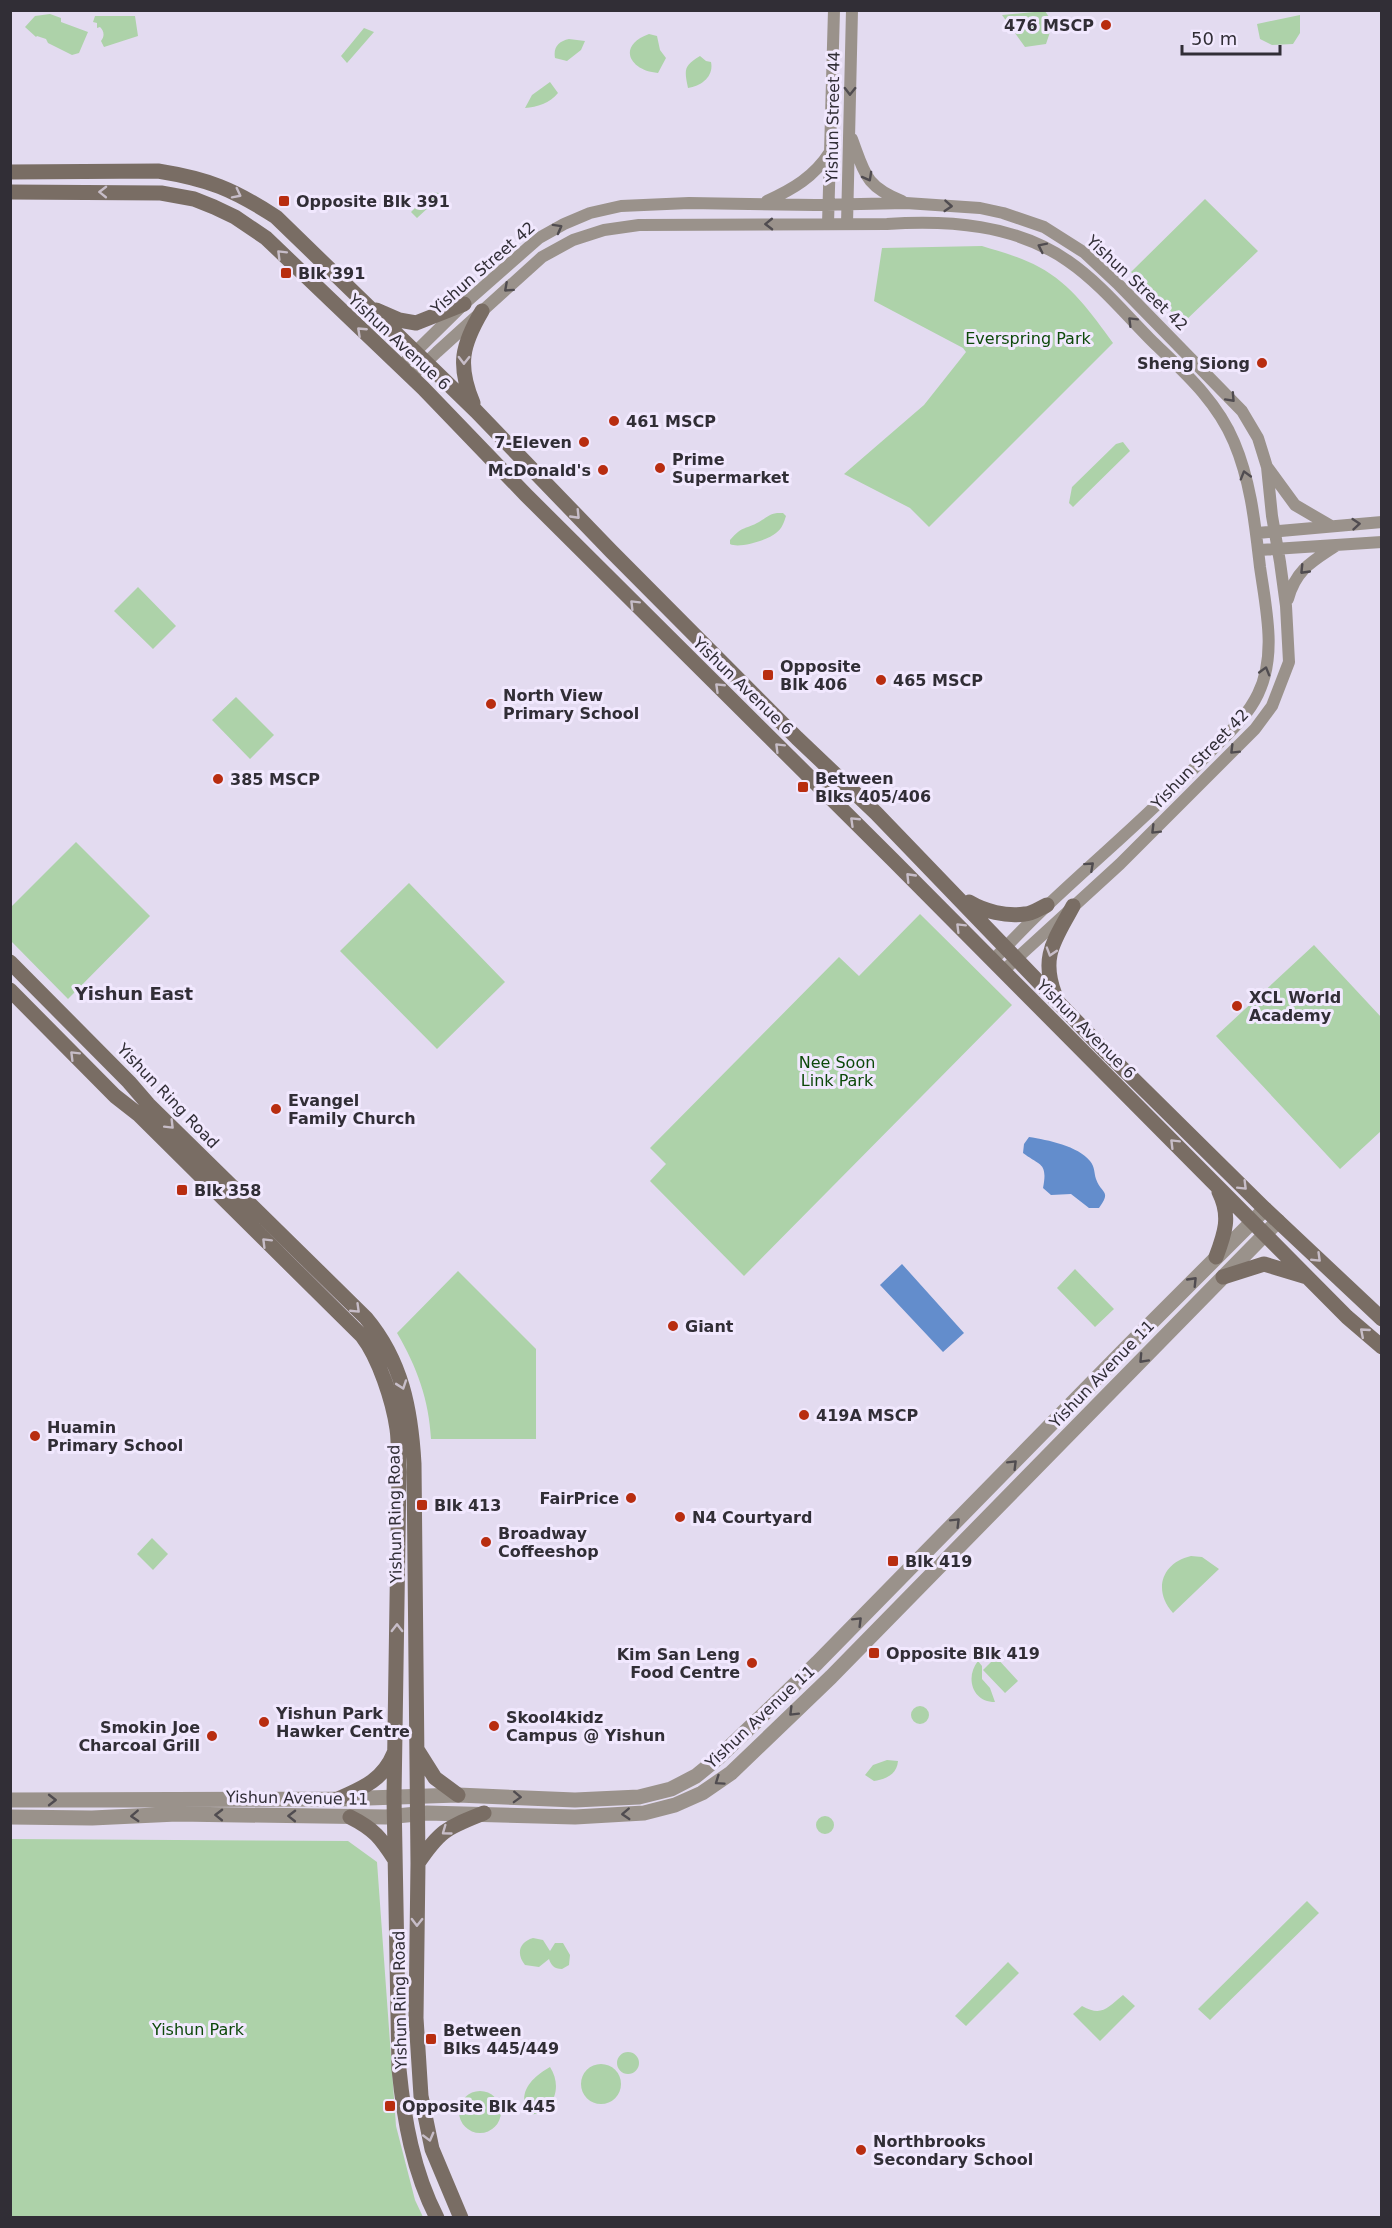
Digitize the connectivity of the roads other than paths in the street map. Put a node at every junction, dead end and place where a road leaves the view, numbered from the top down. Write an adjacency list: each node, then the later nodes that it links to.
1 (834, 10): 4 (street, Yishun Street 44)
2 (852, 10): 3 (street, Yishun Street 44, one-way to 3)
3 (849, 132): 8 (street, one-way to 8); 9 (street, Yishun Street 44)
4 (830, 152): 7 (street); 10 (street, Yishun Street 44)
5 (10, 172): 14 (main road, Yishun Avenue 6, one-way to 14)
6 (10, 192): 17 (main road, Yishun Avenue 6, one-way to 6)
7 (763, 203): 10 (street, Yishun Street 42); 13 (street, Yishun Street 42, one-way to 7)
8 (906, 203): 9 (street, Yishun Street 42); 19 (street, Yishun Street 42, one-way to 19)
9 (847, 204): 10 (street, Yishun Street 42); 12 (street, Yishun Street 44)
10 (829, 205): 11 (street, Yishun Street 44)
11 (828, 224): 12 (street, Yishun Street 42); 15 (street, Yishun Street 42, one-way to 15)
12 (847, 224): 23 (street, Yishun Street 42, one-way to 12)
13 (464, 304): 14 (main road); 16 (street, Yishun Street 42)
14 (365, 305): 16 (main road, Yishun Avenue 6)
15 (482, 311): 16 (street, Yishun Street 42); 18 (main road, one-way to 18)
16 (420, 358): 17 (street, Yishun Street 42); 18 (main road, Yishun Avenue 6)
17 (406, 372): 30 (main road, Yishun Avenue 6, one-way to 17)
18 (476, 411): 29 (main road, Yishun Avenue 6, one-way to 29)
19 (1267, 467): 21 (street); 22 (street, Yishun Street 42)
20 (1382, 522): 21 (street, one-way to 20)
21 (1331, 526): 22 (street)
22 (1275, 531): 23 (street); 26 (street, Yishun Street 42)
23 (1257, 532): 27 (street, Yishun Street 42)
24 (1382, 542): 25 (street)
25 (1338, 544): 26 (street); 28 (street, one-way to 28)
26 (1278, 549): 27 (street); 28 (street, Yishun Street 42)
27 (1258, 550): 32 (street, Yishun Street 42, one-way to 27)
28 (1286, 606): 33 (street, Yishun Street 42, one-way to 33)
29 (876, 813): 30 (main road); 31 (main road, Yishun Avenue 6)
30 (893, 860): 36 (main road, Yishun Avenue 6, one-way to 30)
31 (953, 893): 32 (main road); 34 (main road, Yishun Avenue 6)
32 (1047, 905): 34 (street, Yishun Street 42)
33 (1073, 906): 35 (street, Yishun Street 42); 40 (main road, one-way to 40)
34 (1006, 946): 35 (main road, Yishun Avenue 6); 36 (street, Yishun Street 42)
35 (1017, 958): 38 (street, Yishun Street 42); 40 (main road, Yishun Avenue 6)
36 (993, 960): 38 (main road, Yishun Avenue 6)
37 (10, 962): 41 (main road, Yishun Ring Road, one-way to 41)
38 (1004, 971): 42 (main road, Yishun Avenue 6, one-way to 38)
39 (10, 990): 41 (main road, Yishun Ring Road, one-way to 39)
40 (1057, 1001): 43 (main road, Yishun Avenue 6, one-way to 43)
41 (186, 1152): 54 (main road, Yishun Ring Road, one-way to 41); 55 (main road, Yishun Ring Road, one-way to 55)
42 (1215, 1184): 44 (main road, Yishun Avenue 6); 47 (main road)
43 (1265, 1209): 44 (street, Yishun Avenue 11); 45 (main road, Yishun Avenue 6)
44 (1253, 1221): 46 (main road, Yishun Avenue 6); 47 (street, Yishun Avenue 11)
45 (1278, 1221): 46 (street, Yishun Avenue 11); 52 (main road, Yishun Avenue 6, one-way to 52)
46 (1266, 1234): 48 (street, Yishun Avenue 11); 49 (main road, Yishun Avenue 6)
47 (1216, 1257): 50 (street, Yishun Avenue 11, one-way to 47)
48 (1222, 1277): 49 (main road); 51 (street, Yishun Avenue 11)
49 (1307, 1277): 53 (main road, Yishun Avenue 6, one-way to 49)
50 (1171, 1304): 51 (street); 56 (street, Yishun Avenue 11, one-way to 50)
51 (1183, 1316): 63 (street, Yishun Avenue 11, one-way to 63)
52 (1382, 1319)
53 (1382, 1347)
54 (397, 1747): 58 (main road, Yishun Ring Road); 60 (main road)
55 (417, 1748): 56 (main road); 57 (main road, Yishun Ring Road)
56 (458, 1795): 57 (street, Yishun Avenue 11)
57 (417, 1796): 58 (street, Yishun Avenue 11); 65 (main road, Yishun Ring Road)
58 (394, 1797): 60 (street, Yishun Avenue 11); 67 (main road, Yishun Ring Road)
59 (311, 1798): 60 (street, Yishun Avenue 11); 62 (street, Yishun Avenue 11); 66 (street)
60 (338, 1799)
61 (10, 1800): 62 (street, Yishun Avenue 11, one-way to 62)
62 (167, 1800): 64 (street)
63 (484, 1813): 65 (street, Yishun Avenue 11); 71 (main road, one-way to 71)
64 (177, 1814): 66 (street, Yishun Avenue 11, one-way to 64); 68 (street, Yishun Avenue 11, one-way to 68)
65 (418, 1814): 67 (street, Yishun Avenue 11); 71 (main road, Yishun Ring Road)
66 (322, 1816): 69 (street, Yishun Avenue 11)
67 (394, 1816): 69 (street, Yishun Avenue 11); 70 (main road, Yishun Ring Road)
68 (10, 1817)
69 (350, 1817): 70 (main road)
70 (395, 1860): 72 (main road, Yishun Ring Road)
71 (418, 1863): 73 (main road, Yishun Ring Road, one-way to 73)
72 (437, 2217)
73 (461, 2217)

